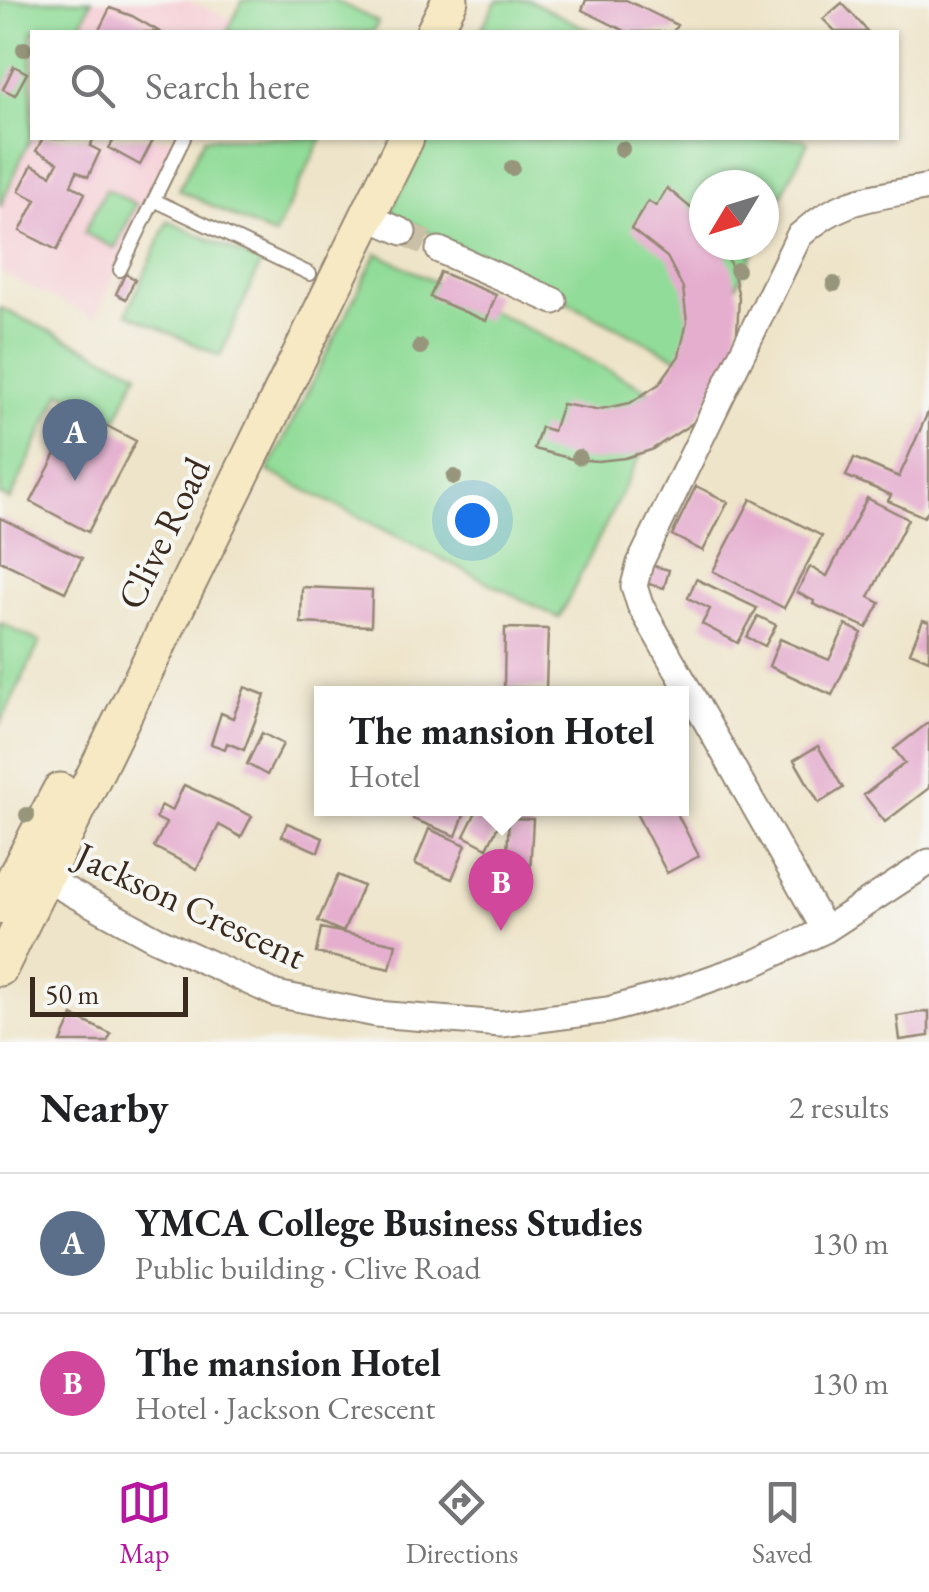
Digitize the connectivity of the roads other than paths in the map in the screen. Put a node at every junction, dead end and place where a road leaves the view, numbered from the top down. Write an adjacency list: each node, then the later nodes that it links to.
1 (450, 0): 3 (street)
2 (476, 0): 4 (street)
3 (435, 30)
4 (460, 30)
5 (183, 140): 9 (lane)
6 (379, 140): 14 (street, Clive Road)
7 (405, 140): 10 (street, Clive Road)
8 (929, 188): 16 (street)
9 (154, 200): 13 (lane); 14 (lane)
10 (366, 216): 11 (street); 19 (street, Clive Road)
11 (403, 232)
12 (439, 250): 15 (street)
13 (120, 270)
14 (310, 274): 20 (street, Clive Road)
15 (554, 302)
16 (686, 686)
17 (689, 691): 21 (street)
18 (929, 862): 21 (street, Jackson Crescent)
19 (44, 878): 22 (street, Clive Road); 23 (street, Jackson Crescent)
20 (0, 906)
21 (826, 930): 23 (street, Jackson Crescent)
22 (0, 968)
23 (499, 1033)

